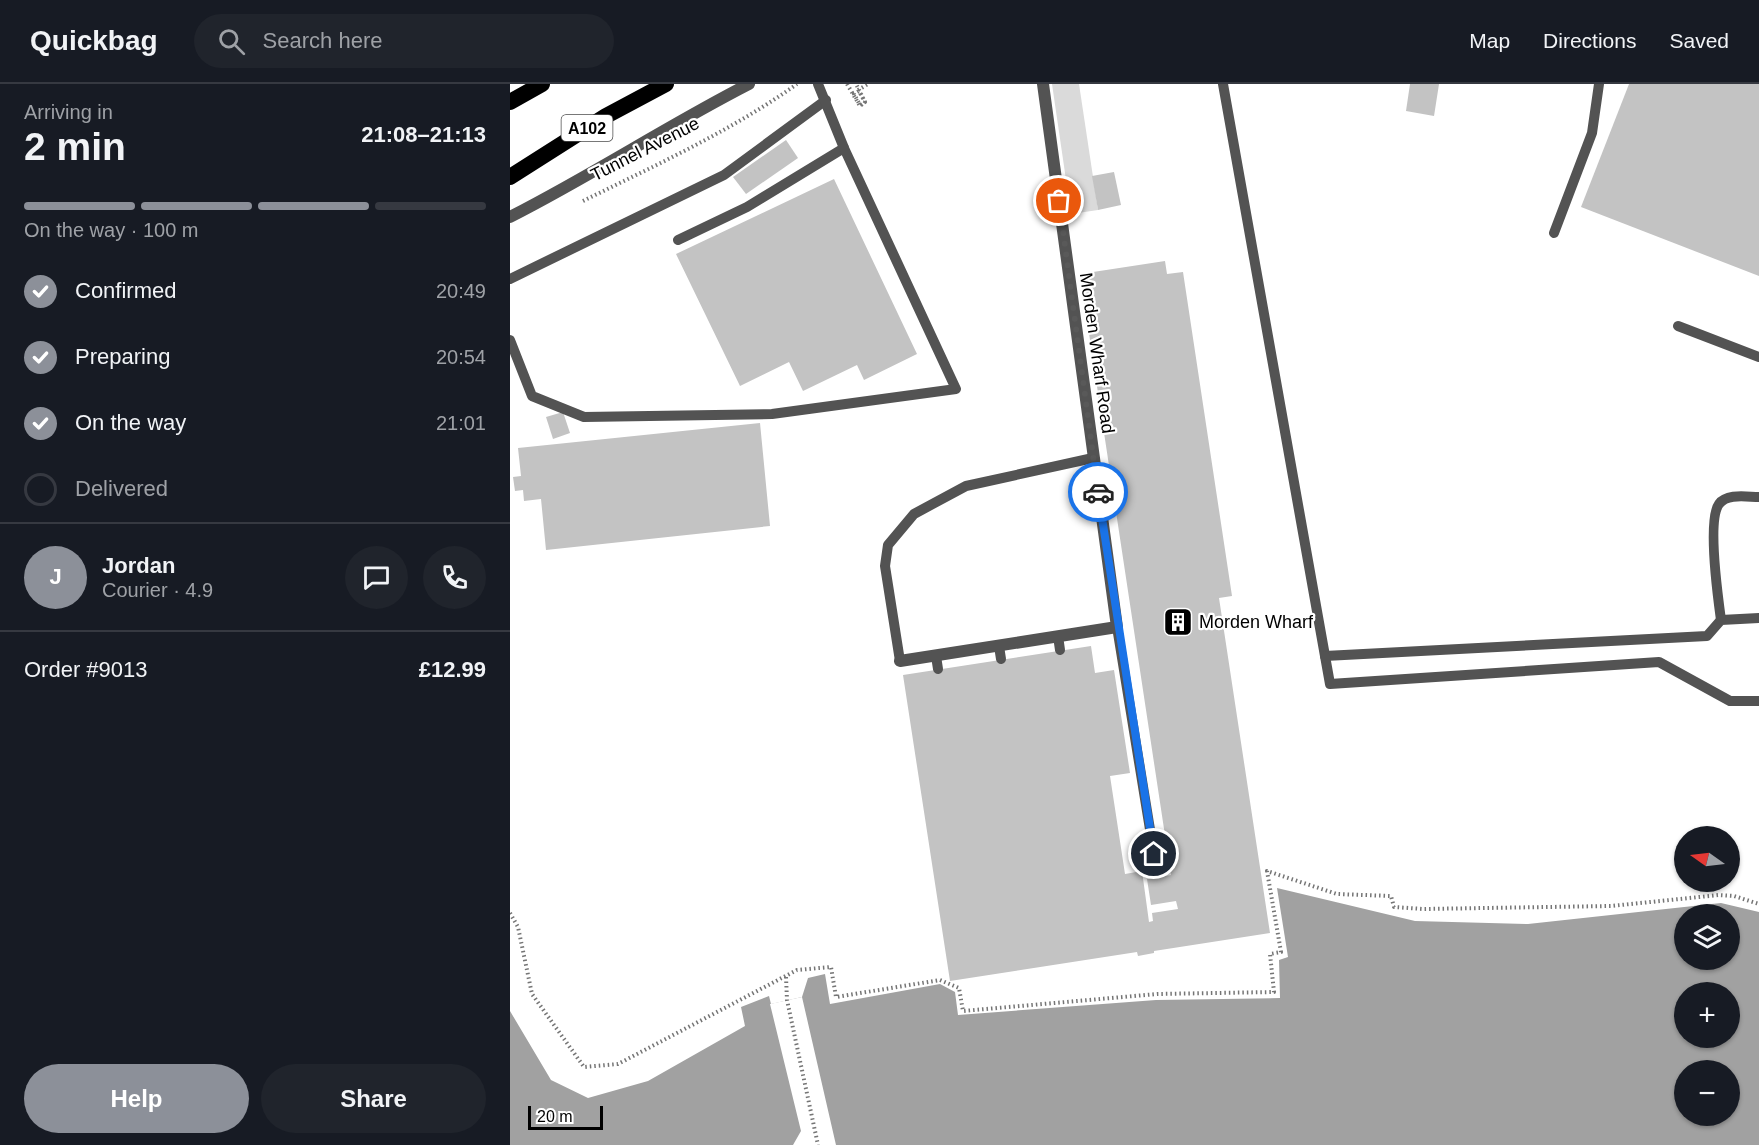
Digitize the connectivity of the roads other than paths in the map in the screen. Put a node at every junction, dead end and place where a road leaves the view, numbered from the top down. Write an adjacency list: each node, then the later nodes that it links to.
1 (542, 84): 9 (highway)
2 (666, 84): 11 (highway, A102)
3 (748, 84): 12 (street, Tunnel Avenue)
4 (818, 84): 8 (lane)
5 (1043, 84): 19 (street, Morden Wharf Road)
6 (1223, 84): 28 (lane)
7 (1599, 84): 13 (lane)
8 (826, 100): 10 (lane); 15 (lane)
9 (510, 102)
10 (844, 148): 14 (lane); 17 (lane)
11 (510, 177)
12 (510, 217)
13 (1554, 233)
14 (678, 240)
15 (510, 279)
16 (1678, 326): 18 (lane)
17 (510, 340)
18 (1759, 357)
19 (1093, 458): 23 (street, Morden Wharf Road); 30 (lane)
20 (1759, 497): 22 (lane)
21 (1759, 618): 22 (lane)
22 (1721, 621): 28 (lane)
23 (1118, 627): 24 (street); 33 (lane)
24 (1059, 636): 25 (street); 26 (lane)
25 (999, 646): 27 (street); 29 (lane)
26 (1060, 650)
27 (936, 656): 30 (street); 31 (lane)
28 (1325, 656): 32 (lane)
29 (1001, 659)
30 (900, 661)
31 (938, 669)
32 (1759, 701)
33 (1154, 854)

